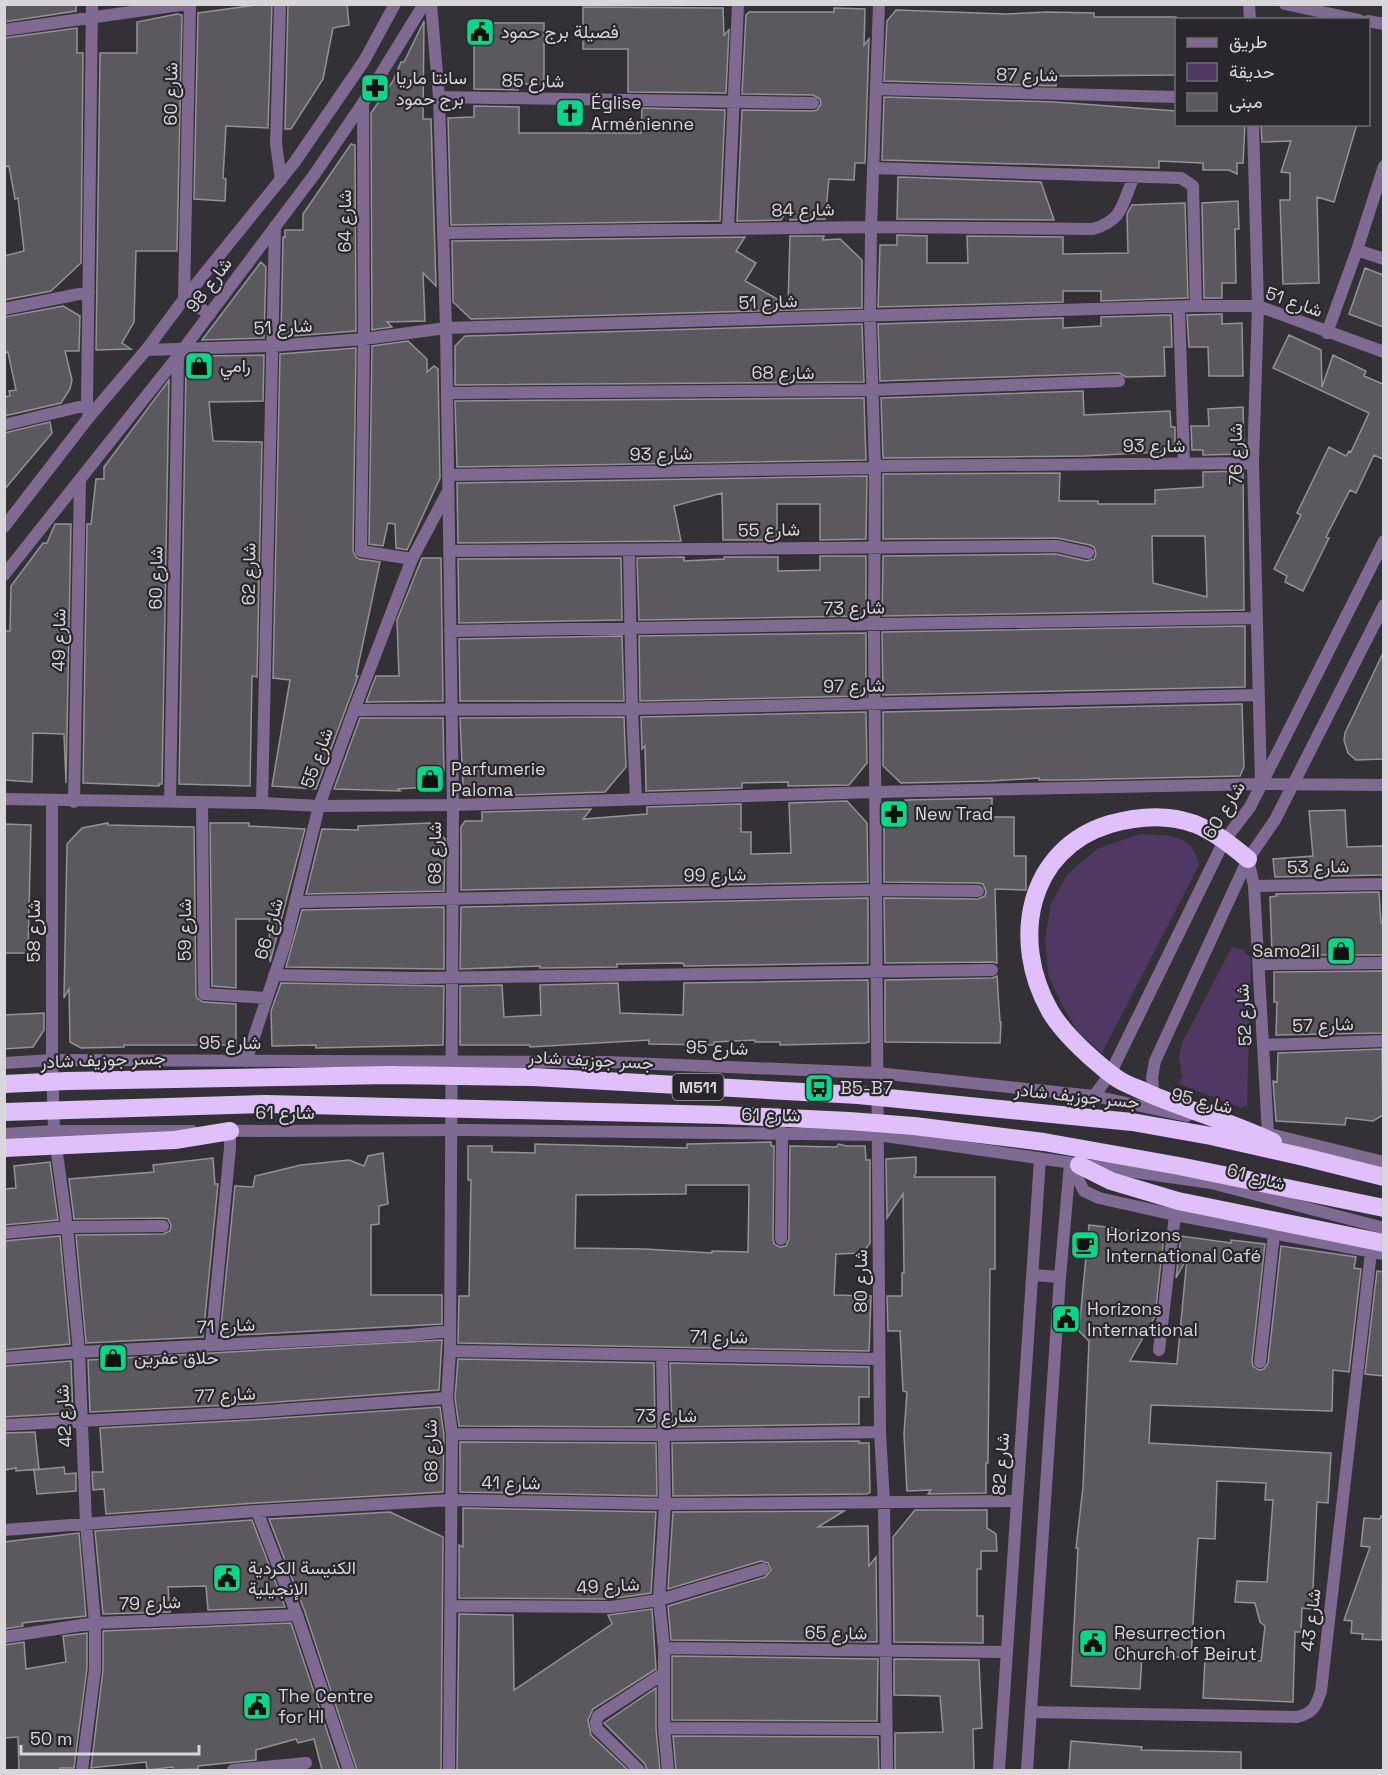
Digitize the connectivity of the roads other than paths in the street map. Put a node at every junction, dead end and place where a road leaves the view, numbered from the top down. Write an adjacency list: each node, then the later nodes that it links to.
1 (189, 4): 9 (street); 30 (street, شارع 60)
2 (280, 4): 22 (street)
3 (395, 4): 22 (street, شارع 98)
4 (424, 4): 16 (street, شارع 98)
5 (430, 4): 13 (street, شارع 68)
6 (738, 4): 15 (street)
7 (879, 4): 12 (street, شارع 80)
8 (1285, 4): 10 (street)
9 (92, 10): 11 (street); 29 (street)
10 (1350, 18)
11 (4, 30)
12 (876, 89): 14 (street, شارع 87); 20 (street, شارع 80)
13 (440, 97): 15 (street, شارع 85); 26 (street, شارع 68)
14 (1175, 97)
15 (733, 102): 17 (street, شارع 85); 25 (street)
16 (363, 103): 23 (street, شارع 98); 39 (street, شارع 64)
17 (813, 103)
18 (1253, 126): 32 (street, شارع 76)
19 (1383, 166): 27 (street)
20 (873, 168): 21 (street); 24 (street, شارع 80)
21 (1134, 177): 24 (street, شارع 84); 31 (street)
22 (281, 180): 30 (street, شارع 98)
23 (275, 226): 35 (street, شارع 98); 40 (street, شارع 62)
24 (871, 227): 25 (street, شارع 84); 36 (street, شارع 80)
25 (728, 229): 26 (street, شارع 84)
26 (443, 233): 37 (street, شارع 68)
27 (1357, 250): 28 (street); 38 (street)
28 (1383, 260)
29 (88, 292): 34 (street); 47 (street)
30 (184, 299): 35 (street); 41 (street, شارع 98)
31 (1196, 306): 32 (street, شارع 51); 33 (street, شارع 51)
32 (1257, 306): 38 (street, شارع 51); 49 (street, شارع 76)
33 (1179, 308): 36 (street, شارع 51); 50 (street)
34 (4, 309)
35 (210, 314): 42 (street, شارع 98)
36 (870, 317): 37 (street, شارع 51); 45 (street, شارع 80)
37 (446, 328): 39 (street, شارع 51); 46 (street, شارع 68)
38 (1327, 333): 43 (street, شارع 51)
39 (364, 339): 40 (street, شارع 51); 61 (street, شارع 64)
40 (272, 346): 42 (street, شارع 51); 82 (street, شارع 62)
41 (146, 350): 42 (street, شارع 51); 47 (street, شارع 98)
42 (180, 352): 53 (street, شارع 98); 80 (street, شارع 60)
43 (1383, 352)
44 (1119, 381): 45 (street, شارع 68)
45 (872, 390): 46 (street, شارع 68); 51 (street, شارع 80)
46 (447, 393): 52 (street, شارع 68)
47 (88, 411): 48 (street); 55 (street, شارع 98)
48 (4, 425)
49 (1253, 463): 50 (street, شارع 93); 64 (street, شارع 76)
50 (1184, 464): 51 (street, شارع 93)
51 (875, 467): 52 (street, شارع 93); 57 (street, شارع 80)
52 (448, 475): 54 (street, شارع 68)
53 (80, 480): 62 (street, شارع 98); 81 (street, شارع 49)
54 (448, 491): 59 (street, شارع 68); 61 (street, شارع 55)
55 (4, 527)
56 (1383, 542): 73 (street, شارع 60)
57 (874, 546): 58 (street, شارع 55); 60 (street, شارع 55); 65 (street, شارع 80)
58 (629, 550): 59 (street, شارع 55); 66 (street)
59 (449, 551): 67 (street, شارع 68)
60 (1088, 553)
61 (412, 559): 70 (street, شارع 55)
62 (4, 575)
63 (1383, 605): 75 (street)
64 (1257, 618): 65 (street, شارع 73); 68 (street, شارع 76)
65 (874, 626): 66 (street, شارع 73); 69 (street, شارع 80)
66 (630, 629): 67 (street, شارع 73); 71 (street)
67 (450, 631): 72 (street, شارع 68)
68 (1258, 695): 69 (street, شارع 97); 73 (street, شارع 76)
69 (875, 703): 71 (street, شارع 97); 76 (street, شارع 80)
70 (354, 710): 72 (street, شارع 97); 85 (street, شارع 55)
71 (632, 710): 72 (street, شارع 97); 78 (street)
72 (451, 711): 84 (street, شارع 68)
73 (1262, 784): 75 (street); 76 (street); 86 (street, شارع 60)
74 (1383, 784): 75 (street)
75 (1293, 785): 87 (street)
76 (876, 792): 78 (street); 90 (street, شارع 80)
77 (4, 799): 79 (street)
78 (636, 799): 84 (street)
79 (52, 801): 81 (street); 103 (street, شارع 58)
80 (170, 801): 81 (street); 83 (street)
81 (74, 802)
82 (262, 802): 83 (street); 85 (street)
83 (202, 803): 100 (street, شارع 59)
84 (453, 804): 85 (street); 92 (street, شارع 68)
85 (319, 806): 93 (street, شارع 66)
86 (1224, 841): 87 (highway); 109 (street, شارع 60); 120 (highway)
87 (1248, 859): 89 (street, شارع 52); 110 (street)
88 (1383, 884): 89 (street, شارع 53)
89 (1254, 886): 95 (street, شارع 52)
90 (876, 890): 91 (street, شارع 99); 92 (street, شارع 99); 96 (street, شارع 80)
91 (978, 891)
92 (453, 900): 93 (street, شارع 99); 99 (street, شارع 68)
93 (296, 902): 98 (street, شارع 66)
94 (1383, 963): 95 (street)
95 (1259, 964): 102 (street, شارع 52)
96 (876, 970): 97 (street); 99 (street); 107 (street, شارع 80)
97 (992, 970)
98 (274, 975): 99 (street); 100 (street, شارع 66)
99 (452, 976): 105 (street, شارع 68)
100 (266, 998): 104 (street, شارع 66)
101 (1383, 1041): 102 (street, شارع 57)
102 (1263, 1045): 117 (street, شارع 52)
103 (52, 1060): 104 (street, شارع 95); 106 (street, شارع 95); 113 (street, شارع 42)
104 (246, 1061): 105 (street, شارع 95)
105 (452, 1061): 107 (street, شارع 95); 112 (street, شارع 68)
106 (4, 1063)
107 (877, 1073): 109 (street, شارع 95); 118 (street, شارع 80)
108 (4, 1084): 120 (highway, جسر جوزيف شادر / M511)
109 (1094, 1096): 110 (street, شارع 95)
110 (1156, 1109): 117 (street, شارع 95)
111 (4, 1112): 125 (highway, M511)
112 (451, 1130): 114 (street, شارع 61); 115 (street, شارع 61); 137 (street, شارع 68)
113 (54, 1131): 114 (street, شارع 61); 116 (street, شارع 61); 128 (street, شارع 42)
114 (230, 1131): 119 (highway); 138 (street)
115 (782, 1132): 118 (street, شارع 61); 132 (street)
116 (4, 1134)
117 (1268, 1134): 122 (street, شارع 95)
118 (878, 1135): 121 (street, شارع 61); 144 (street, شارع 80)
119 (4, 1148)
120 (1304, 1157): 124 (highway, جسر جوزيف شادر / M511)
121 (1040, 1159): 123 (street, شارع 61); 135 (street, شارع 82)
122 (1383, 1162)
123 (1074, 1164): 126 (street); 129 (street, شارع 61); 133 (highway); 136 (street)
124 (1383, 1177)
125 (1383, 1208)
126 (1175, 1215): 131 (street); 139 (street)
127 (163, 1226): 128 (street)
128 (67, 1227): 130 (street); 141 (street, شارع 42)
129 (1383, 1228)
130 (4, 1233)
131 (1274, 1234): 133 (street); 145 (street)
132 (781, 1239)
133 (1377, 1247): 134 (street); 169 (street, شارع 43)
134 (1383, 1254)
135 (1033, 1275): 136 (street); 153 (street, شارع 82)
136 (1060, 1277): 169 (street)
137 (450, 1331): 138 (street, شارع 71); 140 (street, شارع 68)
138 (211, 1345): 141 (street, شارع 71)
139 (1159, 1350)
140 (450, 1351): 142 (street, شارع 71); 146 (street, شارع 68)
141 (78, 1352): 143 (street, شارع 71); 147 (street, شارع 42)
142 (662, 1354): 144 (street, شارع 71); 151 (street)
143 (4, 1358)
144 (879, 1359): 149 (street, شارع 80)
145 (1260, 1362)
146 (447, 1398): 147 (street, شارع 77); 150 (street, شارع 68)
147 (83, 1421): 148 (street, شارع 77); 157 (street, شارع 42)
148 (4, 1425)
149 (880, 1432): 151 (street, شارع 73); 154 (street, شارع 80)
150 (452, 1434): 151 (street, شارع 73); 152 (street, شارع 68)
151 (664, 1435): 155 (street)
152 (450, 1500): 155 (street, شارع 41); 156 (street, شارع 41); 161 (street, شارع 68)
153 (1017, 1501): 154 (street, شارع 41); 167 (street, شارع 82)
154 (884, 1503): 155 (street, شارع 41); 166 (street, شارع 80)
155 (665, 1504): 160 (street)
156 (257, 1511): 157 (street, شارع 41); 162 (street)
157 (86, 1524): 158 (street, شارع 41); 163 (street, شارع 42)
158 (4, 1530)
159 (763, 1569): 160 (street, شارع 49)
160 (659, 1600): 161 (street, شارع 49); 165 (street)
161 (451, 1606): 176 (street, شارع 68)
162 (297, 1615): 163 (street, شارع 79); 175 (street)
163 (95, 1623): 164 (street, شارع 79); 173 (street, شارع 42)
164 (4, 1637)
165 (664, 1647): 166 (street, شارع 65); 168 (street)
166 (885, 1652): 167 (street, شارع 65); 171 (street, شارع 80)
167 (1007, 1652): 180 (street, شارع 82)
168 (664, 1673): 170 (street); 177 (street)
169 (1031, 1712): 181 (street)
170 (664, 1728): 171 (street); 178 (street)
171 (886, 1729): 179 (street, شارع 80)
172 (306, 1763): 174 (street)
173 (82, 1770)
174 (233, 1770)
175 (349, 1770)
176 (449, 1770)
177 (639, 1770)
178 (668, 1770)
179 (887, 1770)
180 (999, 1770)
181 (1027, 1770)

